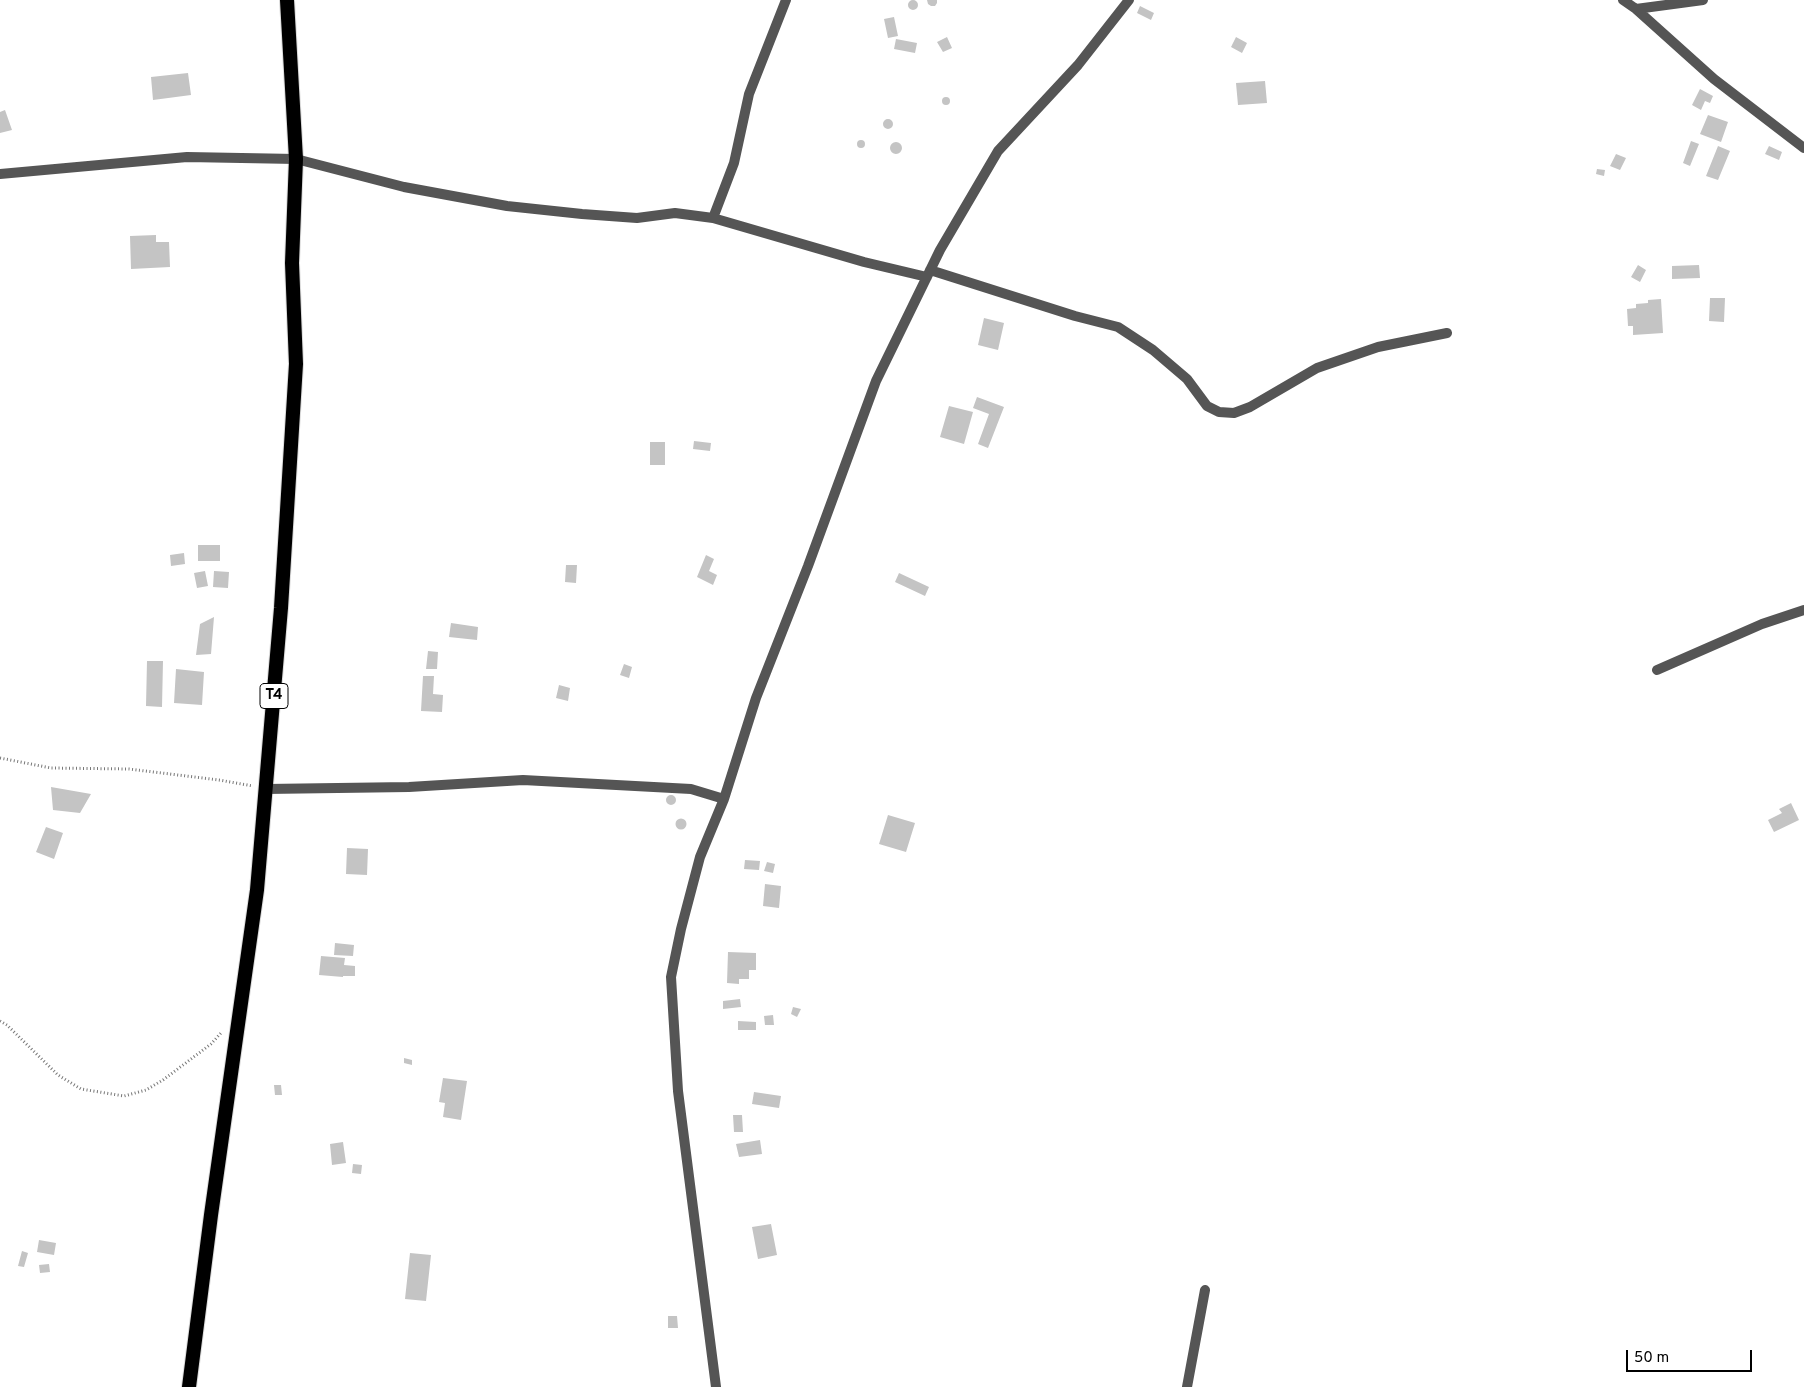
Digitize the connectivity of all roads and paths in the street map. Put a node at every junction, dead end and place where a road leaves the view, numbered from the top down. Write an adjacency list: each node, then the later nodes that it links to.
1 (287, 0): 8 (highway, T4)
2 (786, 0): 10 (street)
3 (1129, 0): 11 (street)
4 (1623, 0): 6 (street)
5 (1703, 0): 6 (street)
6 (1636, 9): 7 (street)
7 (1804, 148)
8 (296, 159): 9 (street); 10 (street); 16 (highway, T4)
9 (0, 174)
10 (713, 218): 11 (street)
11 (928, 273): 12 (street); 17 (street)
12 (1448, 333)
13 (1804, 610): 14 (street)
14 (1657, 670)
15 (0, 758): 16 (path)
16 (266, 789): 17 (street); 21 (highway, T4)
17 (724, 799): 22 (street)
18 (0, 1021): 19 (path)
19 (223, 1031)
20 (1205, 1290): 23 (street)
21 (189, 1387)
22 (716, 1387)
23 (1187, 1387)

